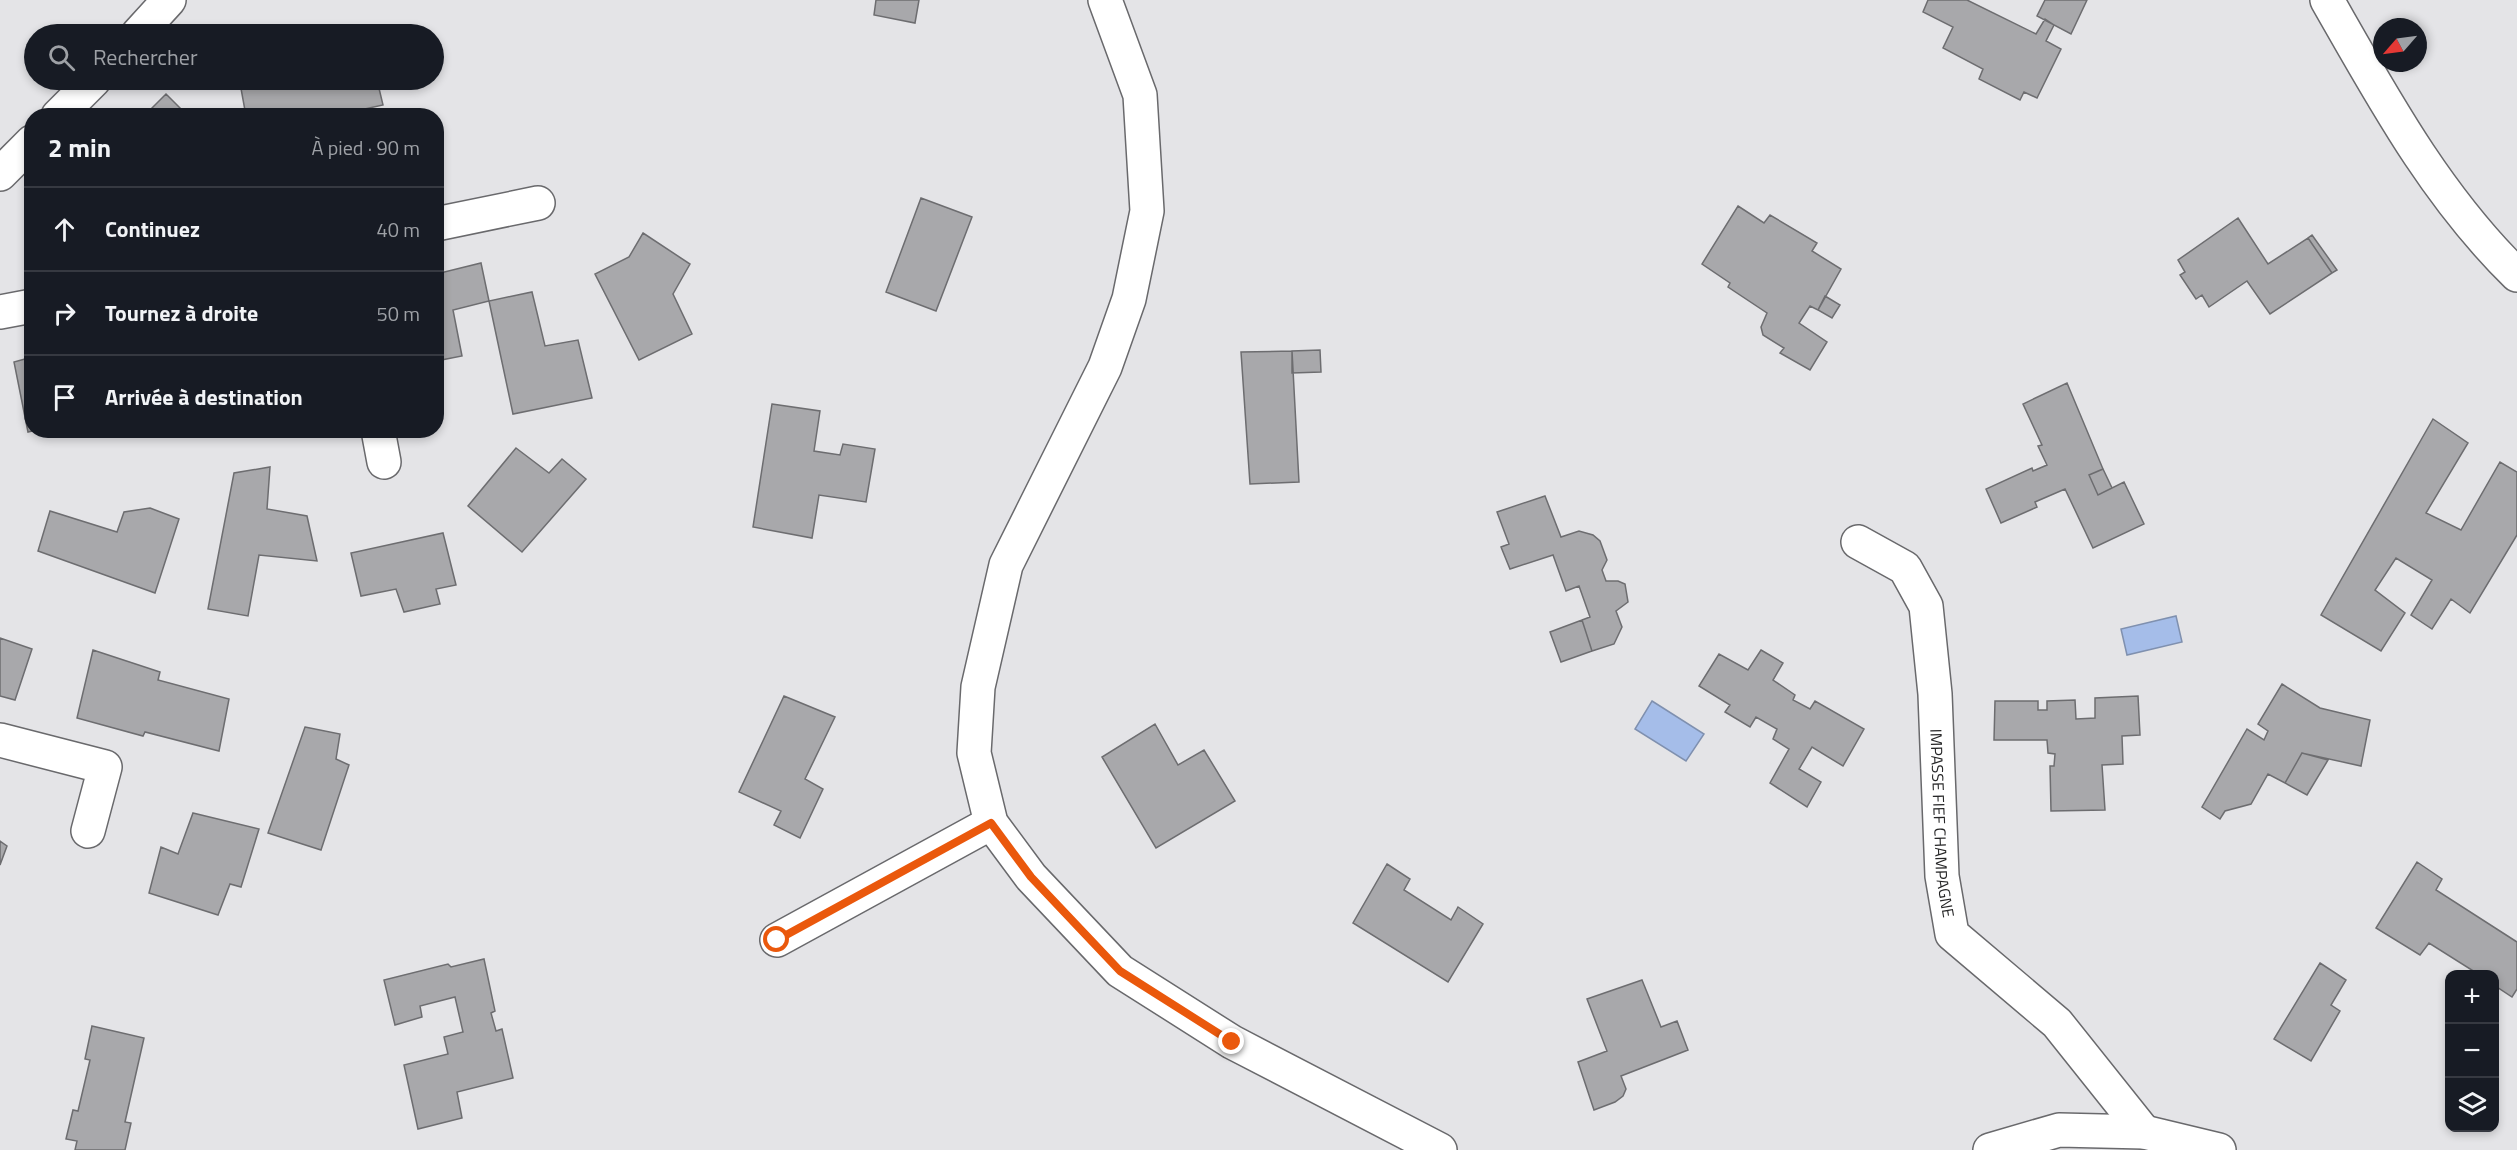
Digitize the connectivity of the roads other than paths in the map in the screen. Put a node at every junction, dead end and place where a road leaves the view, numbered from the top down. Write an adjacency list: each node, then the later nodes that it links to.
1 (169, 0): 4 (street)
2 (1105, 0): 18 (street)
3 (2327, 0): 11 (street)
4 (147, 24)
5 (84, 90): 6 (street)
6 (66, 108)
7 (24, 150): 8 (street)
8 (0, 174)
9 (537, 203): 10 (street)
10 (444, 222)
11 (2517, 275)
12 (24, 308): 13 (street)
13 (0, 312)
14 (380, 438): 15 (street)
15 (384, 462)
16 (1858, 542): 21 (street, IMPASSE FIEF CHAMPAGNE)
17 (0, 740): 19 (street)
18 (991, 823): 20 (street); 22 (street)
19 (88, 831)
20 (777, 940)
21 (2144, 1132): 23 (street); 24 (street)
22 (1440, 1150)
23 (1990, 1150)
24 (2219, 1150)

